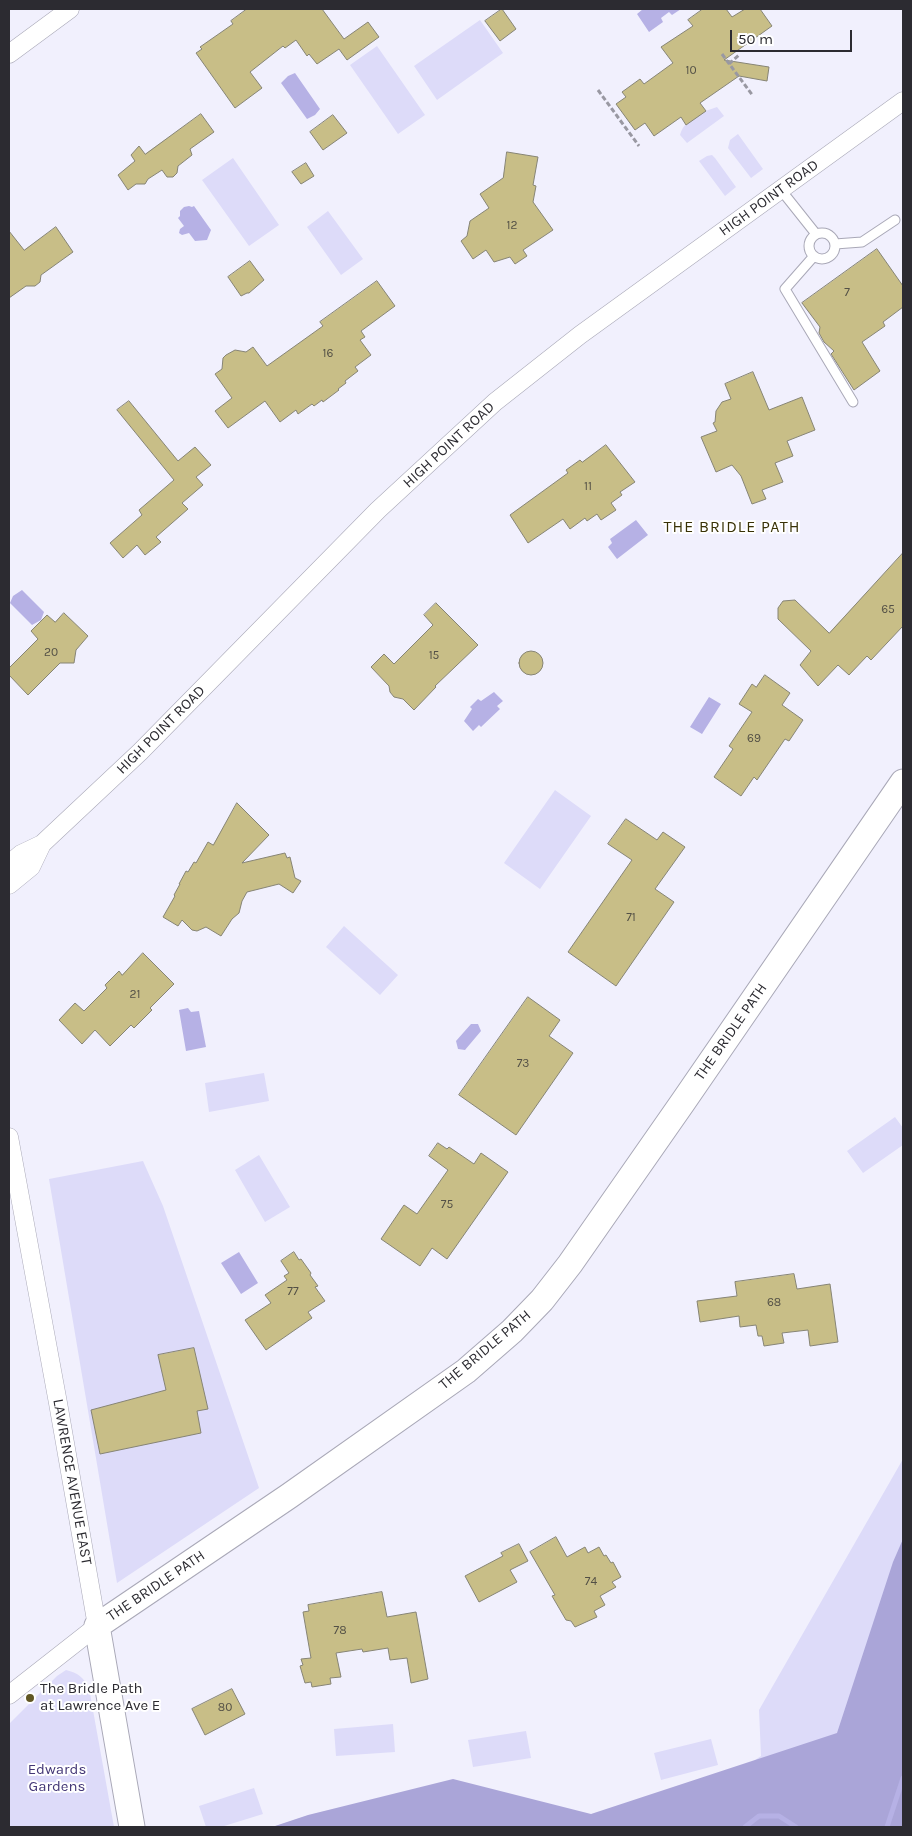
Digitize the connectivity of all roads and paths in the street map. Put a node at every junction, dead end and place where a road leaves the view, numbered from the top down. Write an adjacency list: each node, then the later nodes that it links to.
1 (70, 9): 2 (street)
2 (9, 54)
3 (722, 54): 5 (path)
4 (739, 55): 5 (path)
5 (729, 64): 7 (path)
6 (598, 90): 9 (path)
7 (752, 96)
8 (903, 101): 10 (street, HIGH POINT ROAD)
9 (639, 146)
10 (780, 190): 12 (lane); 17 (street, HIGH POINT ROAD)
11 (895, 220): 13 (lane)
12 (816, 234): 13 (lane); 14 (lane)
13 (835, 244): 14 (lane)
14 (814, 256): 15 (lane)
15 (853, 402)
16 (903, 782): 21 (street, THE BRIDLE PATH)
17 (42, 844): 18 (street, HIGH POINT ROAD); 19 (street, HIGH POINT ROAD)
18 (9, 864)
19 (9, 885)
20 (9, 1137): 21 (street, LAWRENCE AVENUE EAST)
21 (97, 1626): 22 (street, THE BRIDLE PATH); 23 (street, LAWRENCE AVENUE EAST)
22 (9, 1695)
23 (132, 1827)

